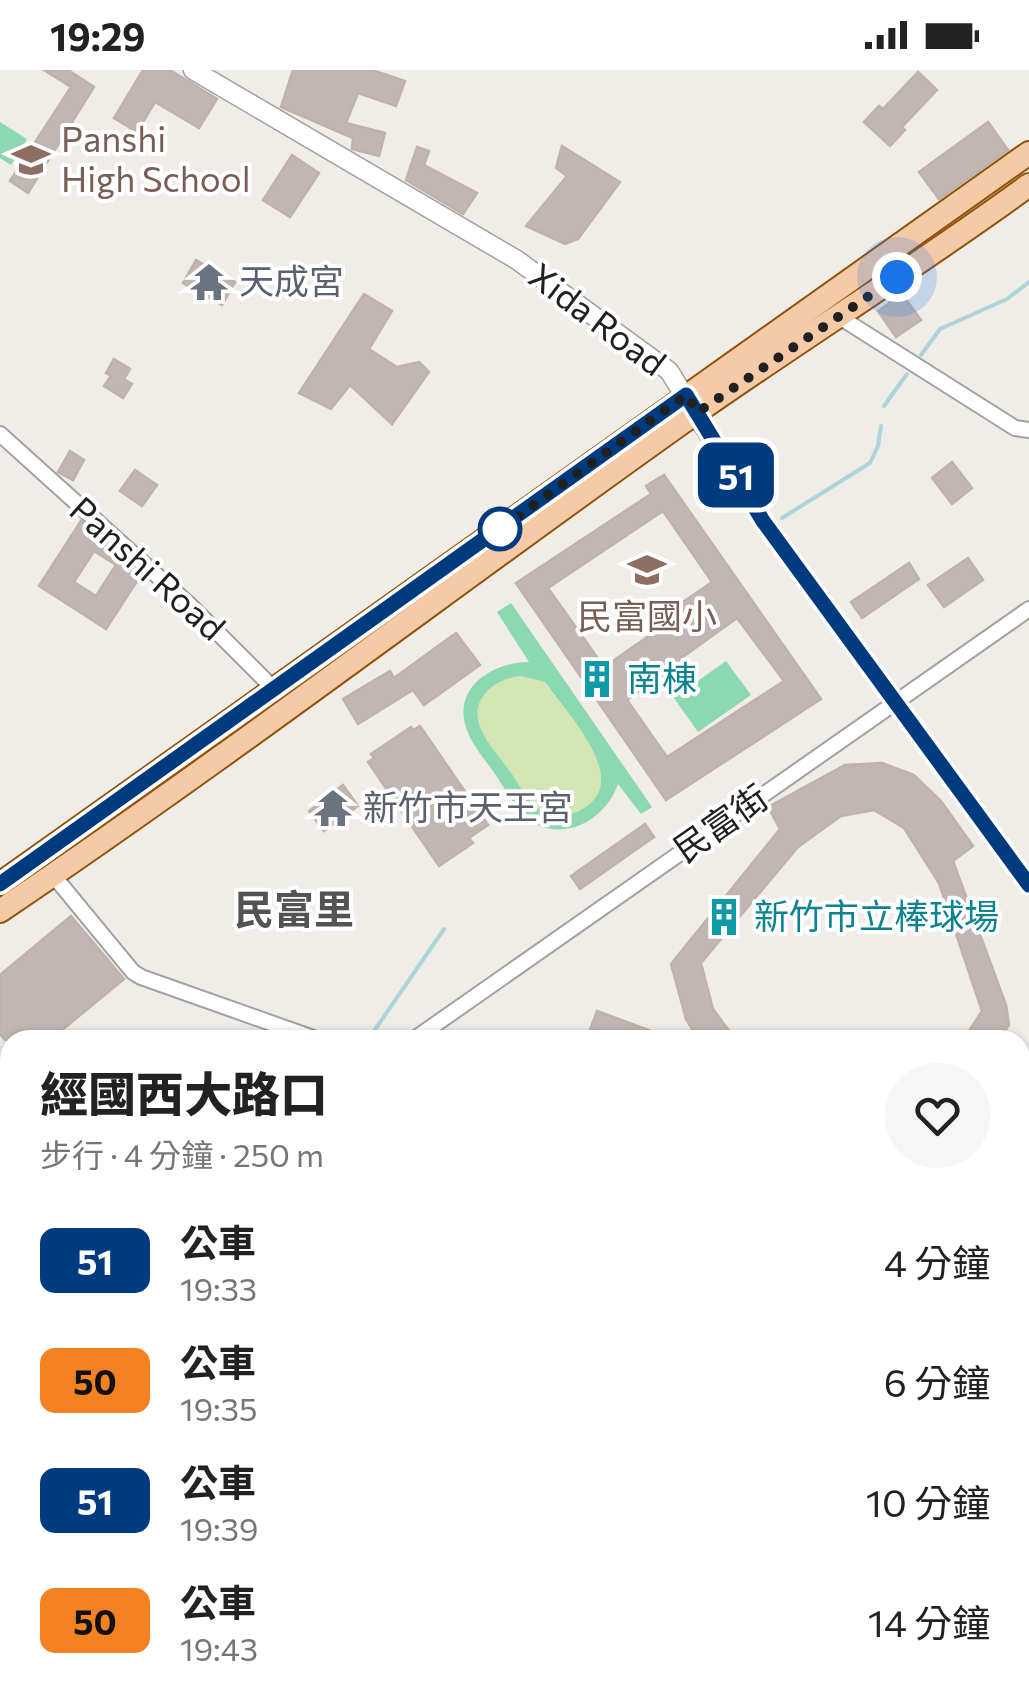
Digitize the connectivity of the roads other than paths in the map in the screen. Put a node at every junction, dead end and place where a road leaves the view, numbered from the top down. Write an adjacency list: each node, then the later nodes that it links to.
1 (200, 72): 5 (street, Xida Road)
2 (1029, 153): 5 (main road)
3 (1029, 185): 4 (main road)
4 (838, 316): 5 (main road); 6 (street)
5 (692, 403): 9 (main road); 10 (street, Xida Road); 11 (main road)
6 (1029, 430)
7 (0, 434): 9 (street, Panshi Road)
8 (1029, 609): 10 (street, 民富街)
9 (274, 688): 11 (street, Panshi Road); 13 (main road)
10 (895, 703): 14 (street, Xida Road); 17 (street, 民富街)
11 (292, 707): 12 (main road)
12 (53, 875): 15 (main road); 16 (street)
13 (0, 884)
14 (1029, 886)
15 (0, 911)
16 (290, 1030)
17 (427, 1030)

